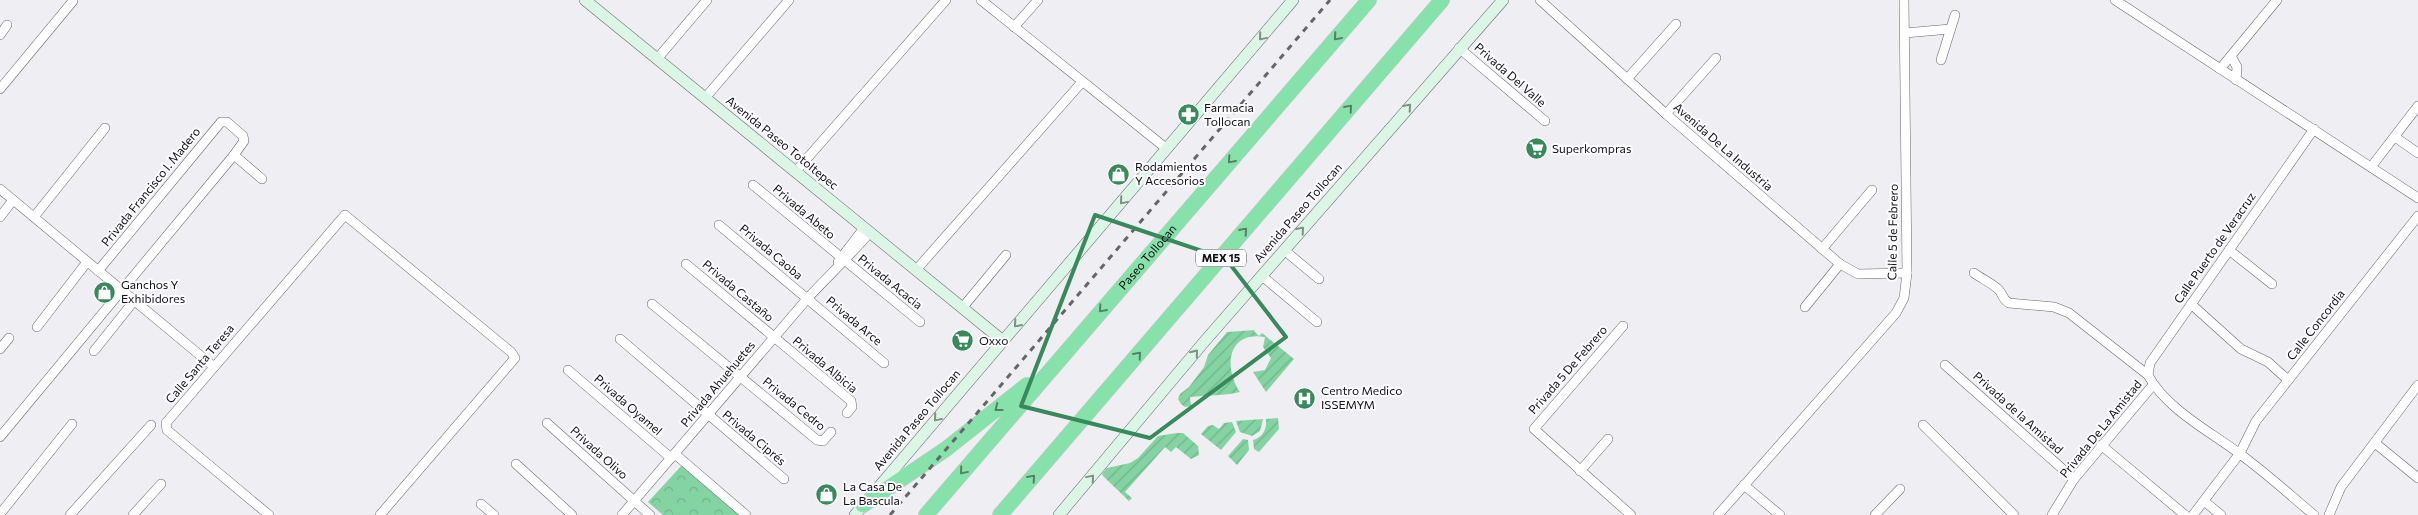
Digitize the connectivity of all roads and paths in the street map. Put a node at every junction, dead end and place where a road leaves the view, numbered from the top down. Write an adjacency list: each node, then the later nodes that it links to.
1 (585, 0): 26 (main road, Avenida Paseo Totoltepec)
2 (707, 0): 26 (street)
3 (789, 0): 33 (street)
4 (946, 0): 44 (street)
5 (980, 0): 19 (street)
6 (1038, 0): 19 (street)
7 (1293, 0): 40 (main road, Avenida Paseo Tollocan, one-way to 40)
8 (1369, 0): 88 (highway, Paseo Tollocan, one-way to 88)
9 (1442, 0): 134 (highway, MEX 15, one-way to 9)
10 (1503, 0): 23 (main road, Avenida Paseo Tollocan)
11 (1540, 0): 29 (street, Avenida De La Industria)
12 (1904, 0): 21 (street, Calle 5 de Febrero)
13 (2115, 0): 28 (street)
14 (2277, 0): 24 (street)
15 (73, 1): 32 (street)
16 (1955, 15): 20 (street)
17 (1676, 24): 29 (street)
18 (7, 25): 22 (street)
19 (1014, 27): 31 (street)
20 (1950, 29): 21 (street); 27 (street)
21 (1905, 33): 66 (street, Calle 5 de Febrero)
22 (0, 35)
23 (1459, 48): 36 (street, Privada Del Valle); 57 (main road, Avenida Paseo Tollocan, one-way to 23)
24 (2231, 56): 28 (street); 30 (street)
25 (1716, 58): 35 (street)
26 (657, 59): 33 (main road, Avenida Paseo Totoltepec)
27 (1941, 60)
28 (2220, 69): 30 (street)
29 (1627, 79): 35 (street, Avenida De La Industria)
30 (2236, 80): 38 (street)
31 (1082, 82): 40 (street); 64 (street)
32 (0, 89)
33 (704, 98): 44 (main road, Avenida Paseo Totoltepec)
34 (2418, 106): 39 (street)
35 (1666, 114): 56 (street, Avenida De La Industria)
36 (1545, 122)
37 (104, 128): 53 (street)
38 (2314, 129): 43 (street); 58 (street, Calle Puerto de Veracruz)
39 (2395, 136): 41 (street); 43 (street)
40 (1167, 149): 85 (main road, Avenida Paseo Tollocan, one-way to 85)
41 (2418, 153)
42 (234, 155): 45 (street); 65 (street, Privada Francisco I. Madero); 71 (street)
43 (2371, 167): 49 (street)
44 (796, 171): 55 (main road, Avenida Paseo Totoltepec)
45 (262, 179)
46 (753, 185): 60 (street, Privada Abeto)
47 (0, 189): 50 (street)
48 (1872, 190): 56 (street)
49 (2418, 198)
50 (13, 200): 52 (street); 53 (street)
51 (2418, 216): 95 (street, Calle Concordia)
52 (0, 217)
53 (34, 217): 61 (street)
54 (719, 225): 72 (street, Privada Caoba)
55 (867, 230): 60 (street, Privada Ahuehuetes); 64 (main road, Avenida Paseo Totoltepec)
56 (1822, 249): 63 (street, Avenida De La Industria)
57 (1284, 250): 68 (main road, Avenida Paseo Tollocan); 69 (street)
58 (2229, 250): 70 (street); 75 (street, Calle Puerto de Veracruz)
59 (1006, 255): 76 (street)
60 (842, 260): 72 (street, Privada Ahuehuetes); 78 (street, Privada Acacia)
61 (87, 262): 65 (street); 81 (street)
62 (686, 264): 83 (street, Privada Castaño)
63 (1840, 264): 66 (street, Avenida De La Industria); 77 (street)
64 (916, 270): 76 (main road, Avenida Paseo Totoltepec)
65 (98, 271): 71 (street)
66 (1907, 273): 117 (street, Calle 5 de Febrero)
67 (1974, 273): 93 (street)
68 (1262, 276): 79 (street); 135 (main road, Avenida Paseo Tollocan, one-way to 68)
69 (1319, 279)
70 (2272, 284)
71 (121, 290): 73 (street); 105 (street)
72 (807, 299): 83 (street, Privada Ahuehuetes); 89 (street, Privada Arce)
73 (134, 301): 87 (street); 91 (street)
74 (652, 304): 94 (street)
75 (2191, 304): 93 (street, Calle Puerto de Veracruz); 95 (street)
76 (963, 307): 85 (main road, Avenida Paseo Totoltepec)
77 (1805, 308)
78 (920, 322)
79 (1317, 322)
80 (1623, 326): 112 (street, Privada 5 De Febrero)
81 (37, 327)
82 (9, 338): 86 (street)
83 (774, 338): 94 (street, Privada Ahuehuetes); 98 (street, Privada Albicia)
84 (620, 339): 99 (street, Privada Ciprés)
85 (1003, 341): 122 (main road, Avenida Paseo Tollocan, one-way to 122)
86 (0, 349)
87 (94, 351)
88 (1062, 354): 122 (highway, one-way to 122); 133 (highway, Paseo Tollocan, one-way to 133)
89 (884, 363)
90 (1945, 365): 114 (street, Privada de la Amistad)
91 (213, 366): 126 (street, Calle Santa Teresa); 127 (street, Calle Santa Teresa)
92 (568, 370): 110 (street, Privada Oyamel)
93 (2148, 375): 96 (street)
94 (740, 376): 99 (street, Privada Ahuehuetes); 104 (street, Privada Cedro)
95 (2288, 380): 109 (street, Calle Concordia)
96 (2153, 385): 108 (street, Privada De La Amistad); 109 (street)
97 (2418, 385): 107 (street)
98 (847, 413)
99 (708, 415): 110 (street, Privada Ahuehuetes); 115 (street, Privada Ciprés)
100 (547, 423): 119 (street, Privada Olivo)
101 (72, 424): 123 (street)
102 (151, 425): 124 (street)
103 (1923, 425): 140 (street)
104 (831, 432)
105 (0, 437)
106 (1608, 439): 112 (street)
107 (2375, 443): 113 (street); 146 (street)
108 (2101, 445): 114 (street, Privada De La Amistad); 142 (street, Privada de la Amistad)
109 (2240, 453): 120 (street, Calle Concordia); 145 (street)
110 (673, 456): 119 (street, Privada Ahuehuetes); 132 (street, Privada Oyamel)
111 (516, 464): 129 (street)
112 (1580, 471): 136 (street, Privada 5 De Febrero)
113 (2418, 478)
114 (2074, 479): 141 (street, Privada De La Amistad)
115 (784, 480)
116 (161, 484): 125 (street)
117 (1744, 485): 137 (street, Calle 5 de Febrero); 138 (street)
118 (1900, 489): 139 (street)
119 (634, 501): 130 (street, Privada Ahuehuetes); 131 (street, Privada Olivo)
120 (2204, 501): 143 (street, Calle Concordia); 144 (street)
121 (481, 504): 128 (street)
122 (859, 510)
123 (0, 514)
124 (70, 515)
125 (133, 515)
126 (269, 515)
127 (380, 515)
128 (494, 515)
129 (572, 515)
130 (622, 515)
131 (650, 515)
132 (746, 515)
133 (926, 515)
134 (1000, 515)
135 (1059, 515)
136 (1632, 515)
137 (1718, 515)
138 (1780, 515)
139 (1875, 515)
140 (2014, 515)
141 (2052, 515)
142 (2185, 515)
143 (2193, 515)
144 (2221, 515)
145 (2314, 515)
146 (2329, 515)

